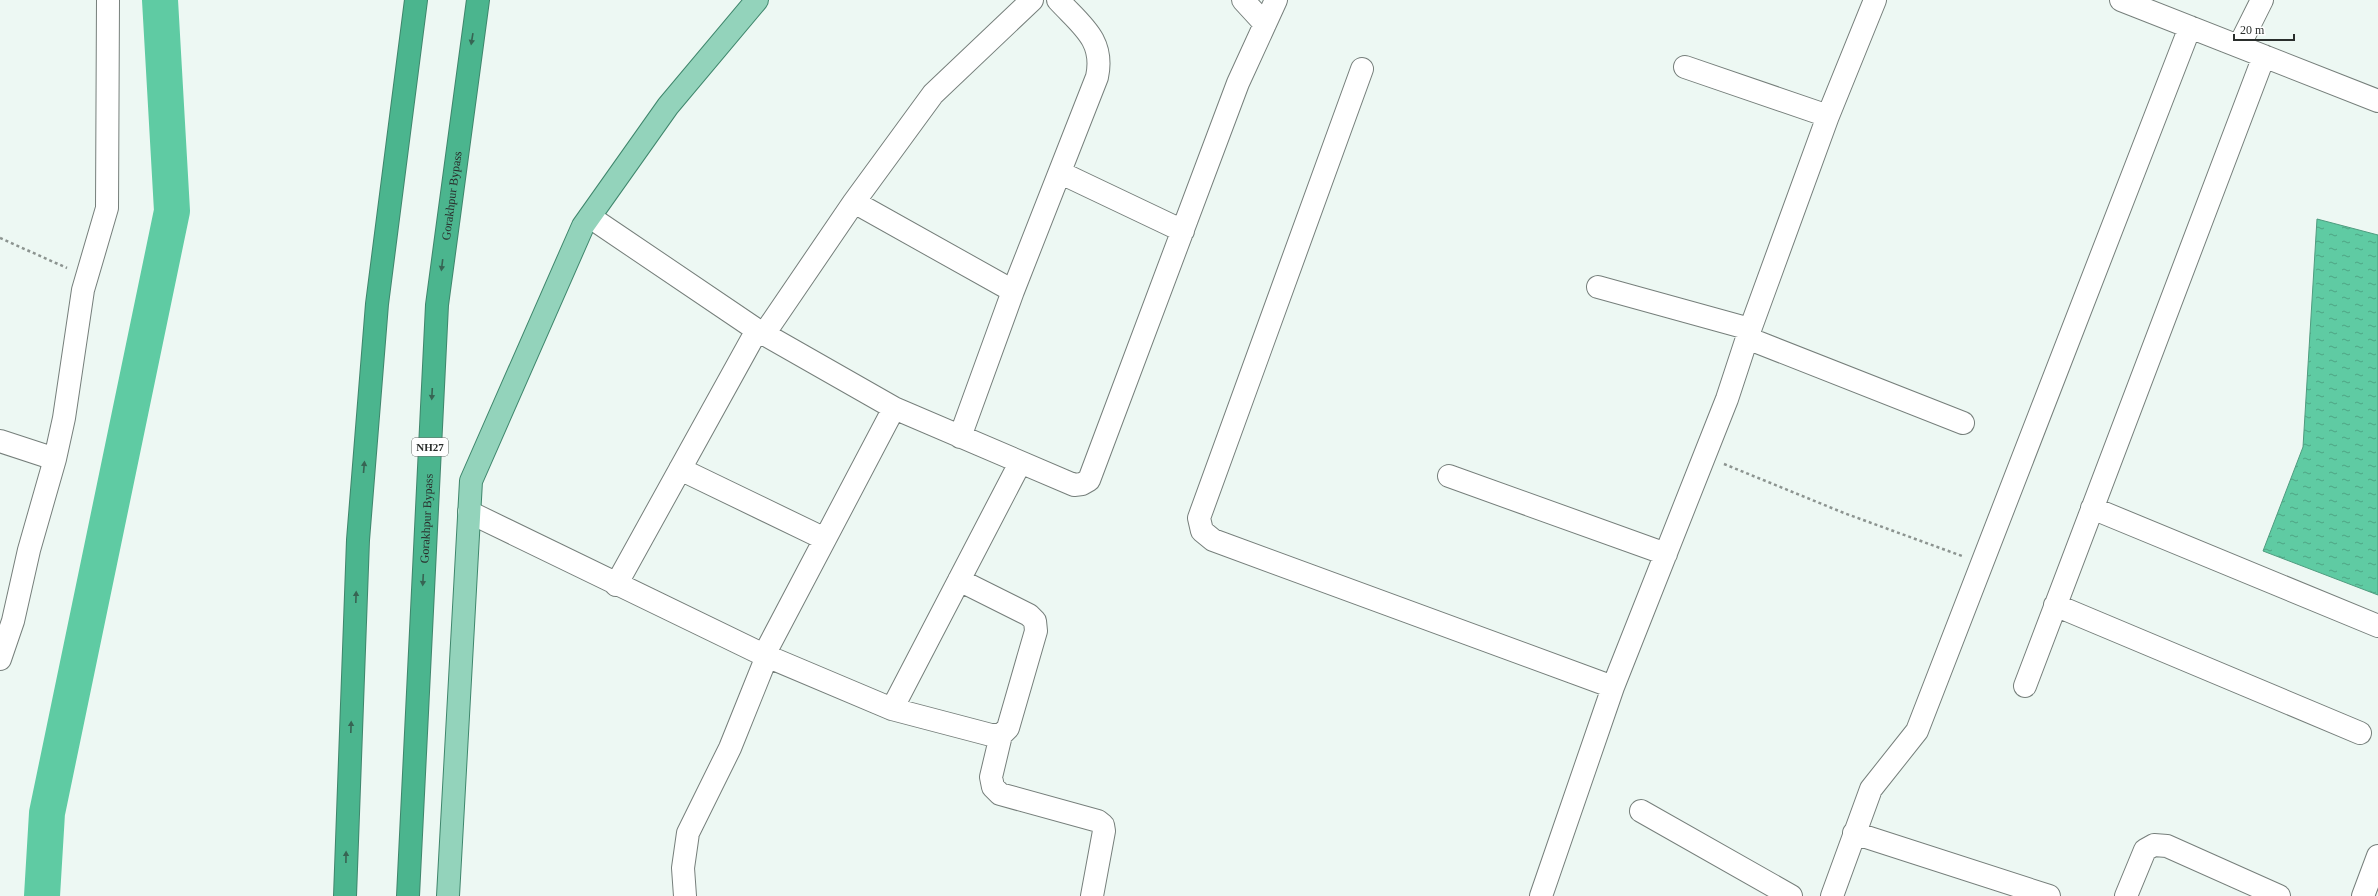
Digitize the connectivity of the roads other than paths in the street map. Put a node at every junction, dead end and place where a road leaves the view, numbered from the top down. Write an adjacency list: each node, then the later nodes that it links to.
1 (108, 0): 32 (street)
2 (416, 0): 54 (highway, one-way to 2)
3 (478, 0): 55 (highway, Gorakhpur Bypass / NH27, one-way to 55)
4 (757, 0): 22 (main road)
5 (1032, 0): 21 (street)
6 (1058, 0): 20 (street)
7 (1243, 0): 12 (street)
8 (1276, 0): 12 (street)
9 (1875, 0): 19 (street)
10 (2121, 0): 13 (street)
11 (2262, 0): 14 (street)
12 (1265, 24): 23 (street)
13 (2190, 27): 14 (street); 52 (street)
14 (2239, 46): 15 (street)
15 (2264, 56): 18 (street); 36 (street)
16 (1685, 67): 19 (street)
17 (1362, 69): 47 (street)
18 (2378, 101)
19 (1828, 116): 27 (street)
20 (1061, 172): 23 (street); 25 (street)
21 (854, 202): 25 (street); 26 (street)
22 (590, 217): 26 (street); 37 (main road)
23 (1183, 231): 33 (street)
24 (1598, 287): 27 (street)
25 (1013, 291): 30 (street)
26 (761, 332): 28 (street); 34 (street)
27 (1749, 333): 29 (street); 39 (street)
28 (894, 408): 30 (street); 38 (street)
29 (1963, 423)
30 (960, 437): 33 (street)
31 (0, 441): 32 (street)
32 (55, 459): 45 (street)
33 (1020, 463): 40 (street)
34 (680, 469): 38 (street); 41 (street)
35 (1449, 476): 39 (street)
36 (2092, 508): 42 (street); 43 (street)
37 (469, 512): 41 (street); 56 (main road)
38 (825, 539): 44 (street)
39 (1666, 554): 47 (street)
40 (959, 580): 48 (street); 50 (street)
41 (616, 585): 44 (street)
42 (2055, 605): 46 (street); 49 (street)
43 (2378, 626)
44 (766, 656): 48 (street); 57 (street)
45 (0, 660)
46 (2025, 686)
47 (1613, 687): 59 (street)
48 (892, 709): 50 (street)
49 (2360, 733)
50 (1001, 735): 58 (street)
51 (1641, 811): 60 (street)
52 (1854, 833): 61 (street); 62 (street)
53 (2378, 856): 65 (street)
54 (345, 896)
55 (408, 896)
56 (448, 896)
57 (685, 896)
58 (1092, 896)
59 (1541, 896)
60 (1791, 896)
61 (1832, 896)
62 (2049, 896)
63 (2126, 896): 64 (street)
64 (2279, 896)
65 (2363, 896)

